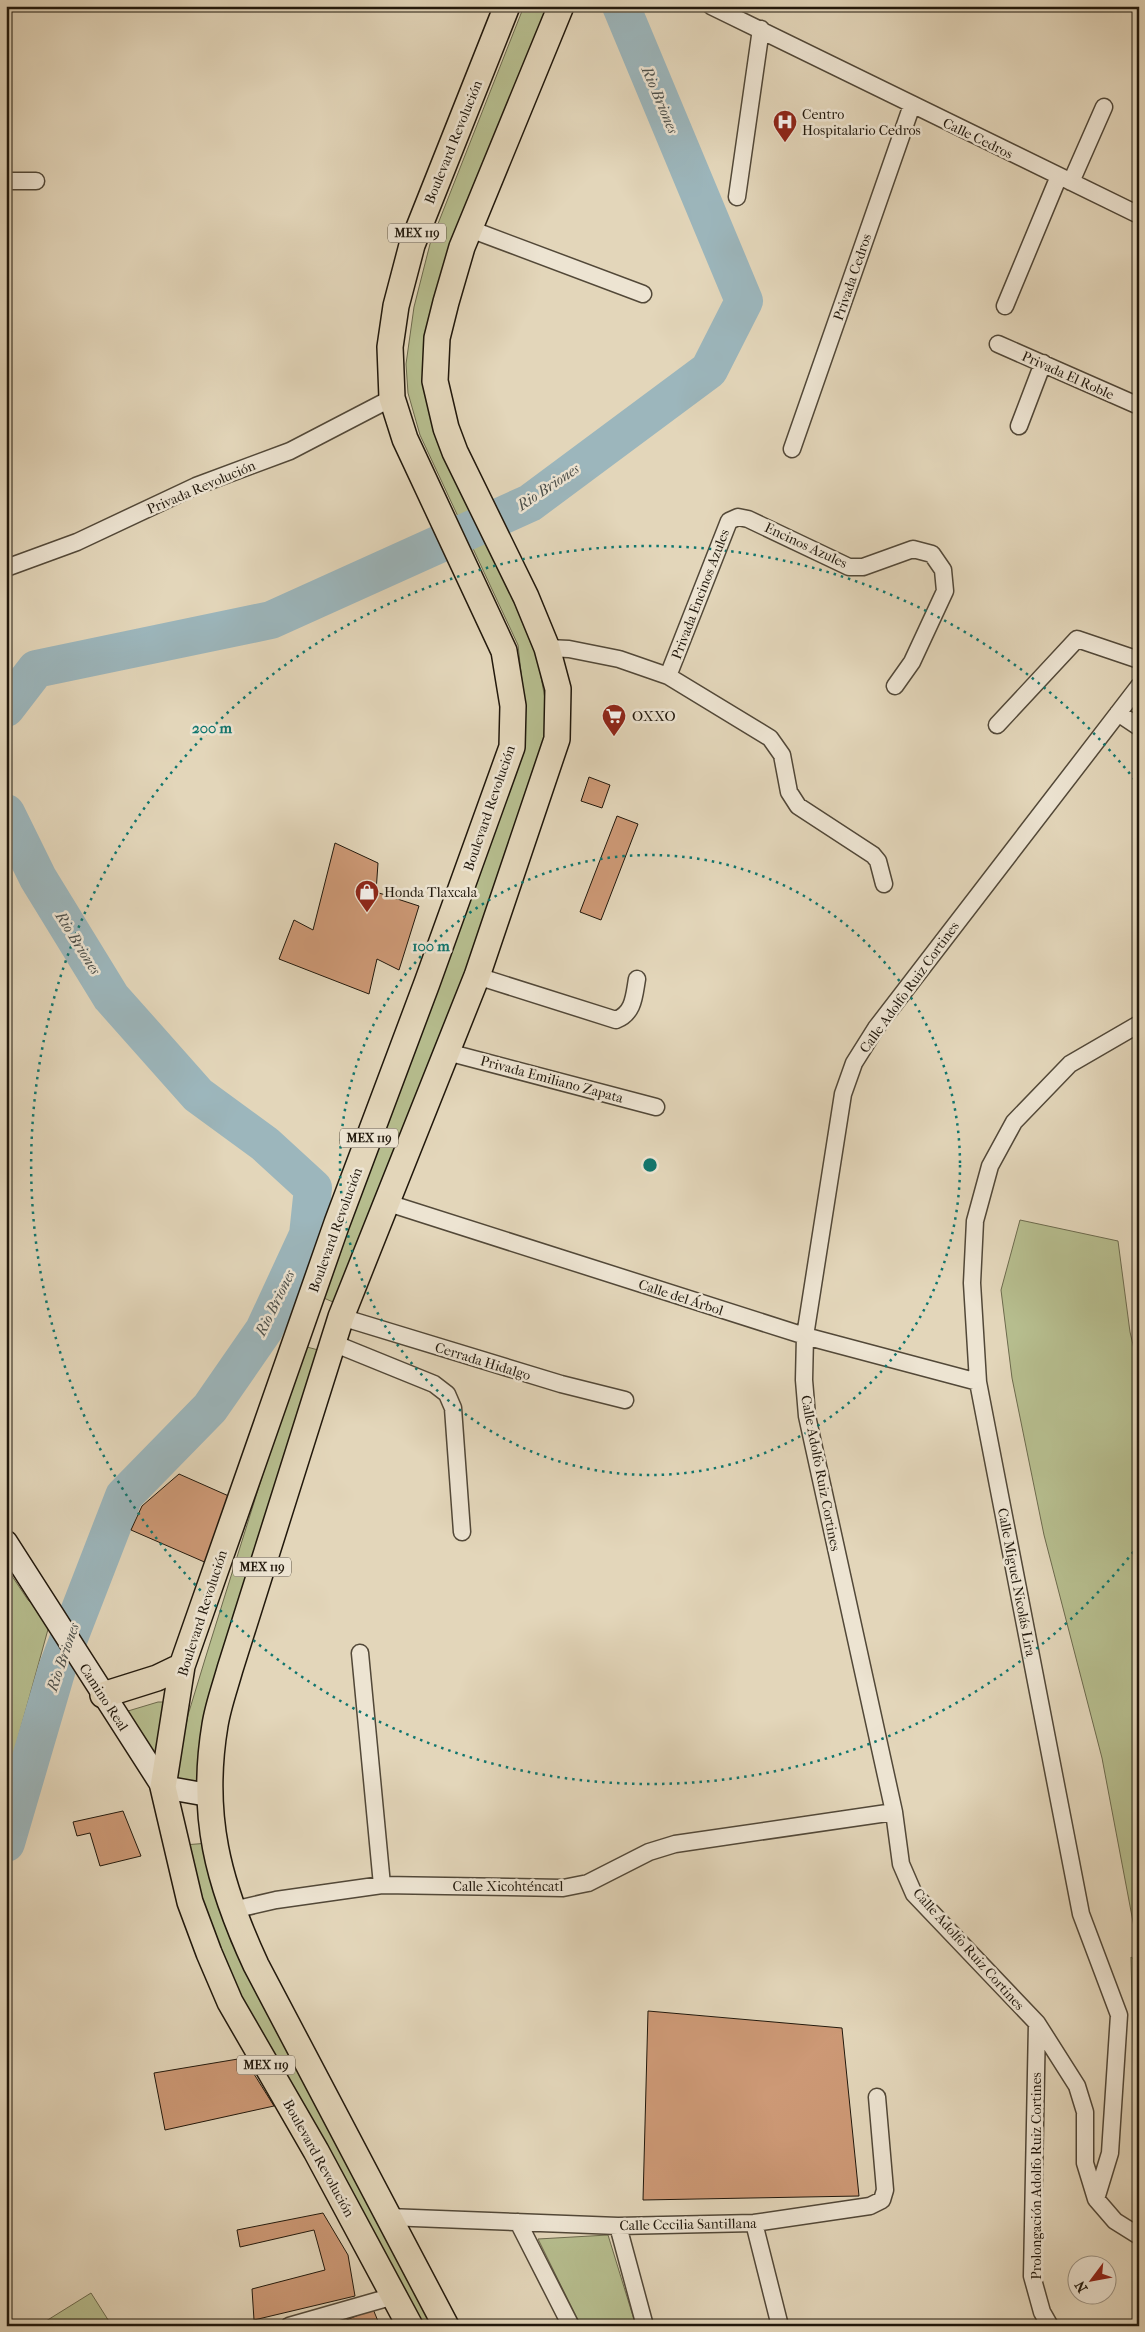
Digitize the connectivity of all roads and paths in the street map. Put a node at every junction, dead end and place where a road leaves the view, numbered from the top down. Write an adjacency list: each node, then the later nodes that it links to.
1 (507, 6): 17 (main road, Boulevard Revolución / MEX 119)
2 (561, 6): 12 (main road, MEX 119)
3 (711, 6): 4 (street, Calle Cedros)
4 (761, 29): 5 (street, Calle Cedros); 10 (street)
5 (912, 105): 7 (street, Calle Cedros); 20 (street, Privada Cedros)
6 (1104, 107): 7 (street)
7 (1065, 179): 11 (street, Calle Cedros); 14 (street)
8 (6, 181): 9 (street)
9 (36, 181)
10 (737, 196)
11 (1139, 215)
12 (470, 229): 13 (street); 23 (main road, MEX 119)
13 (643, 294)
14 (1005, 306)
15 (998, 344): 16 (street, Privada El Roble)
16 (1043, 363): 18 (street, Privada El Roble); 19 (street)
17 (392, 398): 22 (street, Privada Revolución); 46 (main road, Boulevard Revolución / MEX 119)
18 (1139, 406)
19 (1019, 426)
20 (792, 449)
21 (738, 517): 25 (street, Privada Encinos Azules); 26 (street, Encinos Azules)
22 (6, 568)
23 (546, 648): 25 (street); 32 (main road, MEX 119)
24 (1139, 660): 29 (street)
25 (668, 676): 31 (street)
26 (895, 686)
27 (1139, 686): 28 (street, Calle Adolfo Ruiz Cortines)
28 (1118, 713): 30 (street); 39 (street, Calle Adolfo Ruiz Cortines)
29 (997, 725)
30 (1139, 728)
31 (884, 884)
32 (477, 976): 33 (street); 35 (main road, MEX 119)
33 (638, 979)
34 (1139, 1024): 41 (street, Calle Miguel Nicolás Lira)
35 (447, 1052): 36 (street, Privada Emiliano Zapata); 37 (main road, MEX 119)
36 (656, 1107)
37 (388, 1203): 38 (main road, MEX 119); 39 (street, Calle del Árbol)
38 (341, 1318): 40 (main road, MEX 119); 42 (street, Cerrada Hidalgo)
39 (805, 1336): 41 (street, Calle del Árbol); 50 (street, Calle Adolfo Ruiz Cortines)
40 (333, 1343): 43 (street); 49 (main road, MEX 119)
41 (978, 1382): 55 (street, Calle Miguel Nicolás Lira)
42 (625, 1400)
43 (462, 1532)
44 (6, 1542): 47 (main road, Camino Real)
45 (360, 1653): 51 (street)
46 (182, 1666): 47 (main road); 48 (main road, Boulevard Revolución / MEX 119)
47 (103, 1695): 48 (main road, Camino Real)
48 (163, 1787): 49 (main road); 61 (main road, Boulevard Revolución / MEX 119)
49 (208, 1795): 52 (main road, MEX 119)
50 (894, 1812): 51 (street, Calle Xicohténcatl); 53 (street, Calle Adolfo Ruiz Cortines)
51 (382, 1885): 52 (street, Calle Xicohténcatl)
52 (233, 1910): 56 (main road, MEX 119)
53 (1037, 2024): 55 (street, Calle Adolfo Ruiz Cortines); 68 (street, Prolongación Adolfo Ruiz Cortines)
54 (877, 2097): 58 (street, Calle Cecilia Santillana)
55 (1096, 2199): 60 (street, Calle Adolfo Ruiz Cortines)
56 (388, 2217): 57 (street, Calle Cecilia Santillana); 64 (main road, MEX 119)
57 (518, 2222): 59 (street, Calle Cecilia Santillana); 65 (street)
58 (754, 2223): 59 (street, Calle Cecilia Santillana); 67 (street)
59 (618, 2226): 66 (street)
60 (1139, 2236)
61 (394, 2296): 62 (street); 63 (main road, Boulevard Revolución / MEX 119)
62 (290, 2326)
63 (410, 2326)
64 (446, 2326)
65 (571, 2326)
66 (645, 2326)
67 (780, 2326)
68 (1050, 2326)

